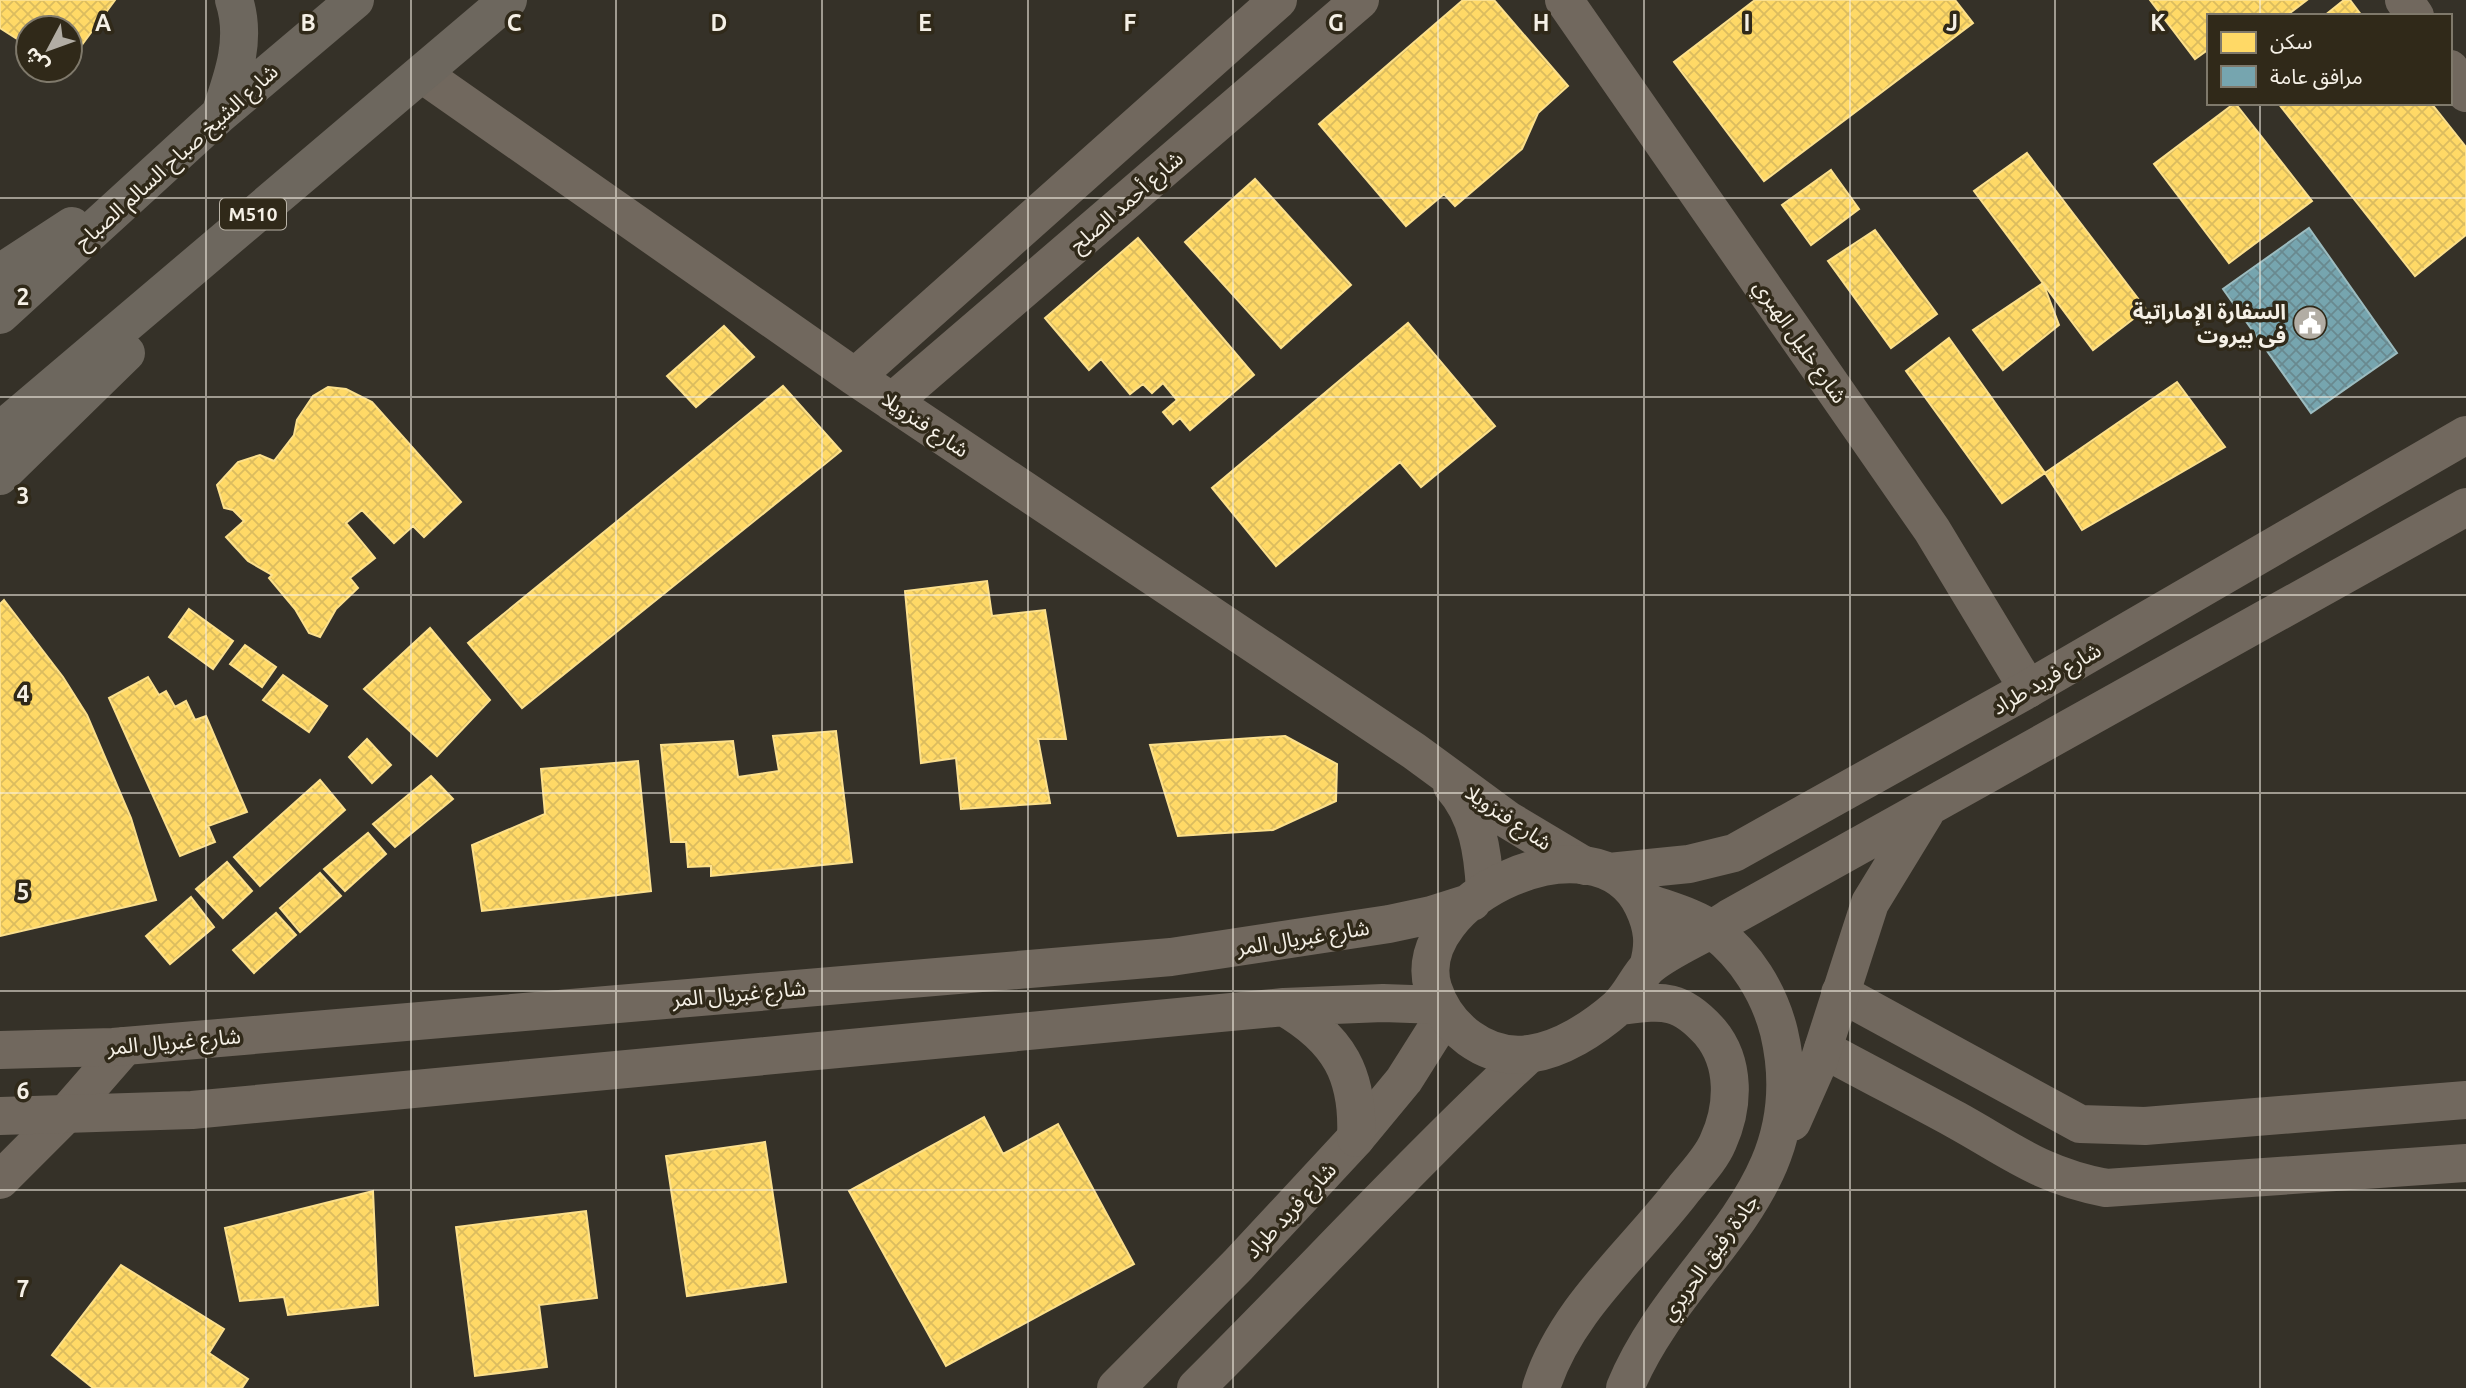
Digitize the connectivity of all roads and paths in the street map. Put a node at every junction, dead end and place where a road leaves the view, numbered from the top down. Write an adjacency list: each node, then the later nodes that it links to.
1 (234, 0): 10 (highway)
2 (355, 0): 10 (highway, شارع الشيخ صباح السالم الصباح)
3 (508, 0): 8 (highway, M510)
4 (1278, 0): 15 (main road)
5 (1360, 0): 16 (main road, شارع أحمد الصلح)
6 (1563, 0): 21 (main road, شارع خليل الهبري)
7 (2452, 72): 9 (main road)
8 (422, 74): 12 (highway, M510); 15 (main road, شارع فنزويلا)
9 (2466, 93)
10 (220, 114): 11 (highway, شارع الشيخ صباح السالم الصباح)
11 (178, 155): 13 (highway); 14 (highway, شارع الشيخ صباح السالم الصباح)
12 (247, 220): 17 (highway, M510); 19 (highway)
13 (0, 273)
14 (0, 314)
15 (855, 377): 16 (main road, شارع فنزويلا)
16 (892, 402): 22 (main road, شارع فنزويلا)
17 (0, 431)
18 (2466, 435): 21 (main road, شارع فريد طراد)
19 (0, 476)
20 (2466, 507): 23 (main road)
21 (2028, 689): 24 (main road, شارع فريد طراد)
22 (1435, 766): 24 (main road, شارع فنزويلا); 25 (main road, شارع فنزويلا)
23 (1927, 811): 27 (main road); 29 (main road)
24 (1597, 869): 25 (main road); 26 (main road)
25 (1479, 896): 32 (main road); 33 (main road, شارع غبريال المر)
26 (1640, 900): 27 (main road, جادة رفيق الحريري); 28 (main road)
27 (1713, 930): 28 (main road); 43 (main road, جادة رفيق الحريري)
28 (1648, 967): 30 (main road)
29 (1840, 993): 34 (main road); 40 (main road)
30 (1619, 1006): 36 (main road); 48 (main road)
31 (1284, 1007): 32 (main road); 39 (main road); 41 (main road)
32 (1442, 1010): 36 (main road); 41 (main road, شارع فريد طراد)
33 (125, 1046): 35 (main road, شارع غبريال المر); 39 (main road)
34 (1823, 1049): 43 (main road); 45 (main road)
35 (0, 1050)
36 (1529, 1054): 47 (main road)
37 (2466, 1100): 40 (main road)
38 (0, 1116): 39 (main road)
39 (64, 1116): 44 (main road)
40 (2080, 1124): 45 (main road)
41 (1356, 1138): 46 (main road, شارع فريد طراد)
42 (2466, 1163): 45 (main road)
43 (1765, 1174): 49 (main road, جادة رفيق الحريري)
44 (0, 1180)
45 (2068, 1181)
46 (1116, 1388)
47 (1196, 1388)
48 (1541, 1388)
49 (1625, 1388)

